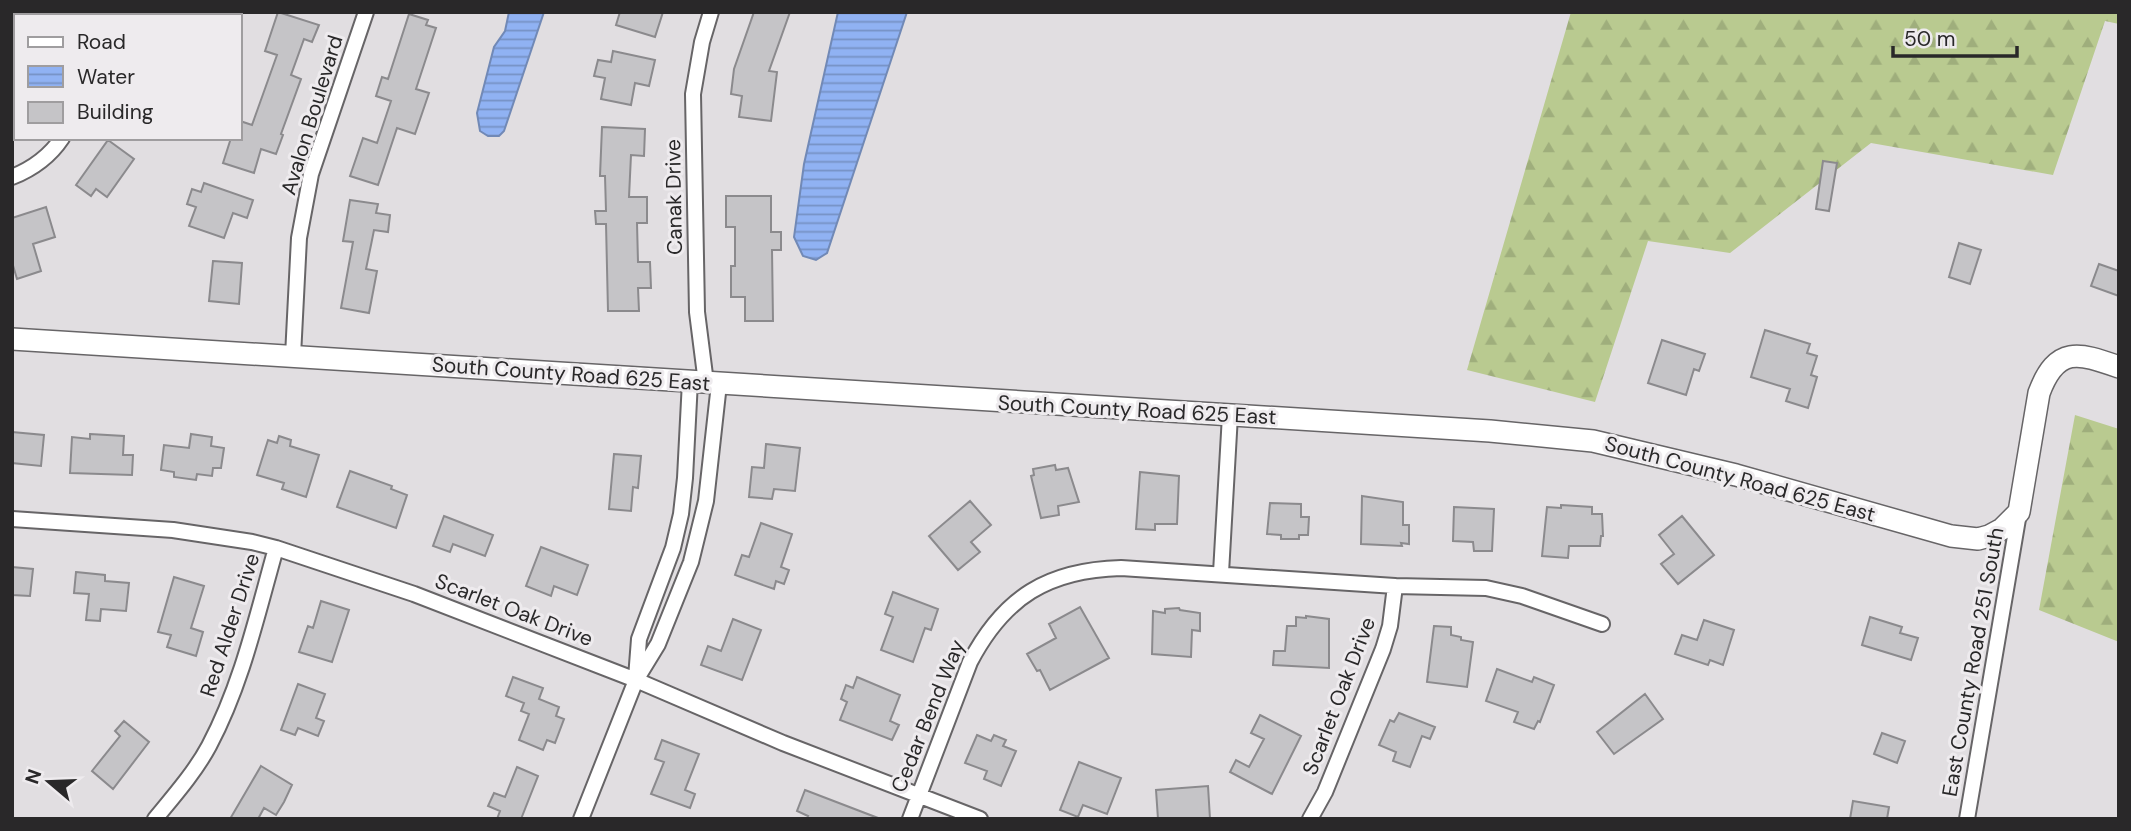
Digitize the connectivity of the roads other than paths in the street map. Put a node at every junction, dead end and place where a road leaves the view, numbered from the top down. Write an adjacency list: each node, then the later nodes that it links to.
1 (366, 12): 6 (street, Avalon Boulevard)
2 (711, 12): 8 (street, Canak Drive)
3 (60, 140): 4 (street)
4 (12, 177)
5 (12, 339): 6 (street, South County Road 625 East)
6 (293, 356): 8 (street, South County Road 625 East)
7 (2119, 367): 10 (street)
8 (705, 383): 9 (street, South County Road 625 East); 16 (street); 16 (street)
9 (1230, 415): 10 (street, South County Road 625 East); 13 (street)
10 (2020, 512): 23 (street, East County Road 251 South)
11 (12, 519): 12 (street, Scarlet Oak Drive)
12 (276, 548): 16 (street, Scarlet Oak Drive); 18 (street, Red Alder Drive)
13 (1220, 573): 14 (street, Cedar Bend Way); 17 (street, Cedar Bend Way)
14 (1395, 586): 15 (street, Cedar Bend Way); 22 (street, Scarlet Oak Drive)
15 (1602, 624)
16 (636, 680): 17 (street, Scarlet Oak Drive); 19 (street)
17 (919, 794): 20 (street, Cedar Bend Way); 21 (street, Scarlet Oak Drive)
18 (155, 819)
19 (581, 819)
20 (910, 819)
21 (980, 819)
22 (1310, 819)
23 (1967, 819)

